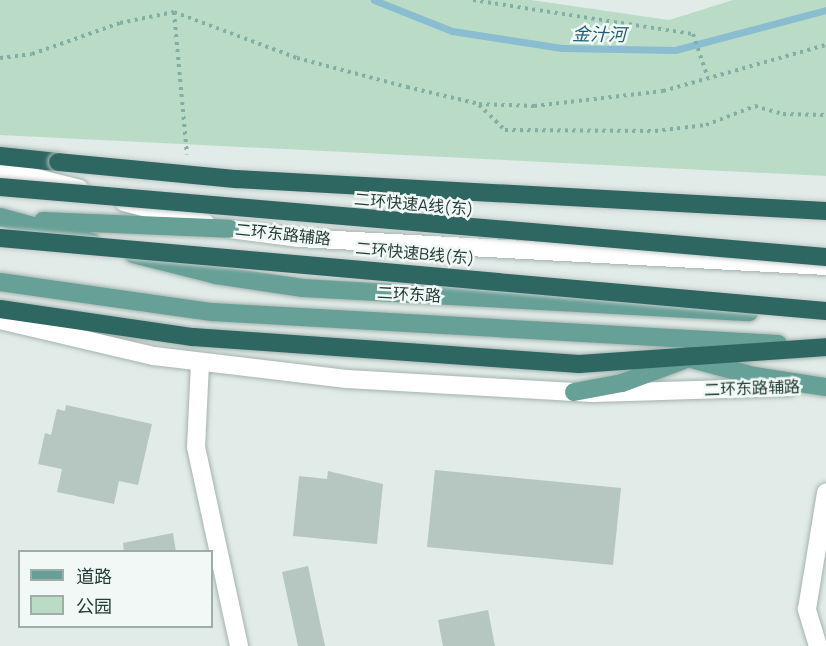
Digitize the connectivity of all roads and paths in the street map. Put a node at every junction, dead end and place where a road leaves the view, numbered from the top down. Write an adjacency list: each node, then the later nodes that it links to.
1 (474, 0): 5 (path)
2 (174, 12): 4 (path); 6 (path); 9 (path)
3 (826, 45): 5 (path)
4 (0, 58)
5 (708, 78): 6 (path)
6 (479, 104): 7 (path)
7 (826, 115)
8 (0, 156): 12 (highway, bridge)
9 (188, 161)
10 (0, 169): 14 (street, 二环东路辅路)
11 (0, 187): 16 (highway, 二环快速A线(东), bridge)
12 (826, 210)
13 (0, 216): 14 (main road); 21 (main road, 二环东路)
14 (230, 229): 17 (street, 二环东路辅路)
15 (0, 238): 20 (highway, 二环快速B线(东), bridge)
16 (826, 257)
17 (826, 266)
18 (0, 282): 23 (main road, 二环东路)
19 (0, 309): 25 (highway)
20 (826, 311)
21 (826, 316)
22 (0, 320): 26 (street, 二环东路辅路)
23 (583, 334): 24 (main road, 二环东路); 25 (main road)
24 (826, 347): 25 (highway)
25 (688, 359): 27 (main road); 28 (main road)
26 (200, 363): 28 (street, 二环东路辅路); 30 (street)
27 (826, 387): 28 (street, 二环东路辅路)
28 (574, 392)
29 (826, 493): 31 (street)
30 (239, 646)
31 (818, 646)

